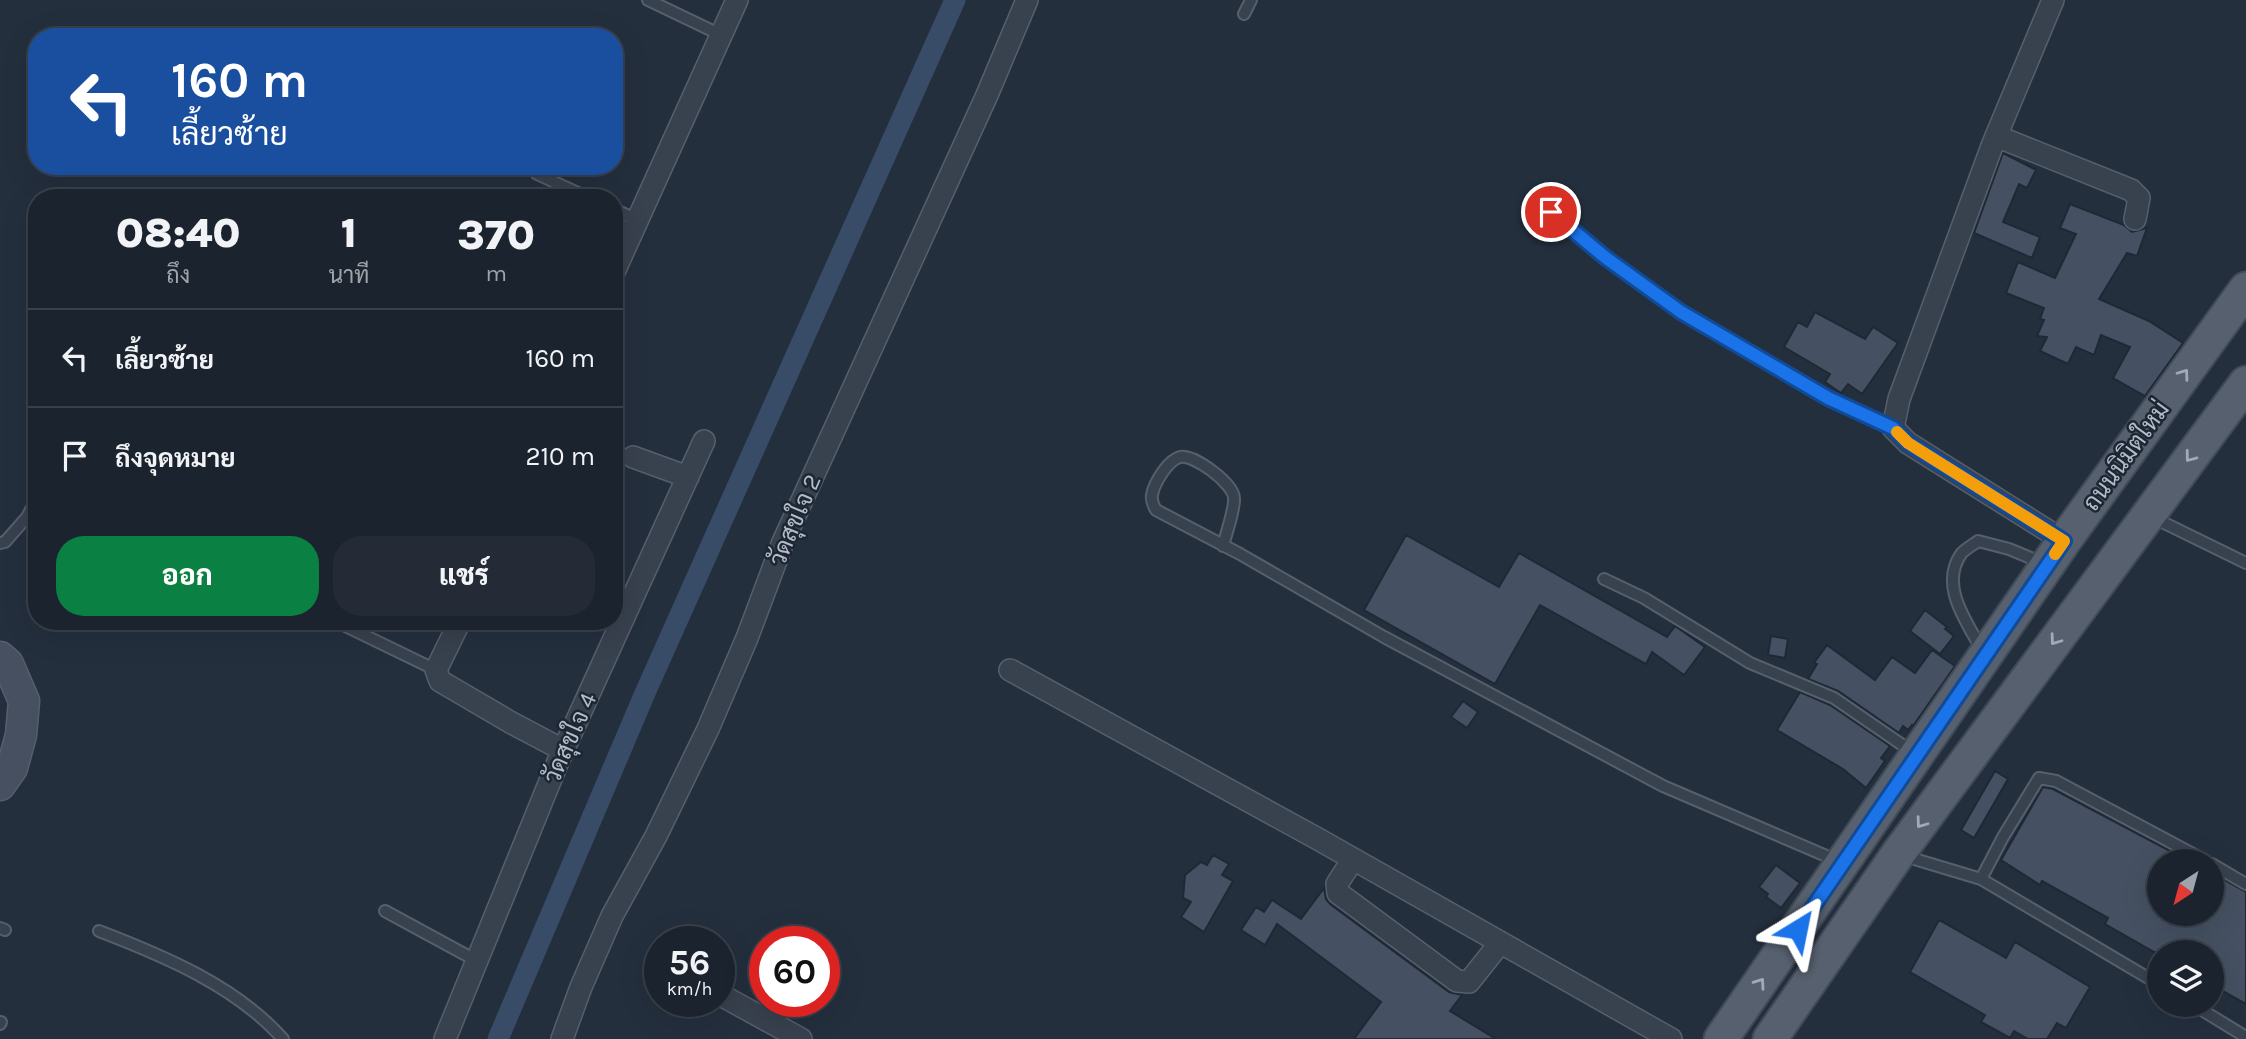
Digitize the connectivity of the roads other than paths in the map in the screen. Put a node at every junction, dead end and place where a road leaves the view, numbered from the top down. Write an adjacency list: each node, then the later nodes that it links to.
1 (648, 0): 7 (lane)
2 (737, 0): 7 (street)
3 (1027, 0): 57 (street, วัดสุขใจ 2)
4 (1251, 0): 6 (lane)
5 (2053, 0): 8 (street)
6 (1244, 14)
7 (721, 35): 14 (street)
8 (1996, 136): 13 (street); 18 (street)
9 (539, 175): 10 (lane)
10 (570, 189)
11 (1551, 212): 18 (lane)
12 (623, 213): 14 (lane)
13 (2135, 219)
14 (637, 220): 15 (street)
15 (623, 252)
16 (2246, 289): 26 (main road, ถนนนิมิตใหม่, one-way to 16)
17 (2246, 383): 23 (main road, ถนนนิมิตใหม่, one-way to 23)
18 (1893, 428): 26 (street)
19 (704, 441): 21 (street, วัดสุขใจ 4)
20 (633, 457): 21 (street)
21 (688, 477): 29 (street, วัดสุขใจ 4)
22 (28, 515): 24 (lane)
23 (2147, 515): 27 (lane); 41 (main road, ถนนนิมิตใหม่, one-way to 41)
24 (0, 543)
25 (1223, 546): 25 (lane); 43 (lane)
26 (2056, 553): 33 (main road, ถนนนิมิตใหม่); 33 (lane)
27 (2246, 563)
28 (1604, 579): 38 (lane)
29 (623, 620)
30 (354, 630): 35 (lane)
31 (456, 630): 35 (street)
32 (619, 630): 37 (street, วัดสุขใจ 4)
33 (1985, 656): 38 (main road, ถนนนิมิตใหม่)
34 (0, 657): 39 (street)
35 (436, 670): 37 (street)
36 (1010, 670): 42 (street)
37 (564, 750): 50 (street, วัดสุขใจ 4)
38 (1916, 755): 43 (main road, ถนนนิมิตใหม่)
39 (0, 785)
40 (2183, 849): 45 (lane)
41 (1898, 854): 45 (lane); 61 (main road, ถนนนิมิตใหม่)
42 (1353, 859): 49 (street); 49 (street)
43 (1844, 864): 60 (main road, ถนนนิมิตใหม่, one-way to 43)
44 (2224, 871): 46 (lane)
45 (1981, 879): 51 (lane)
46 (2246, 884)
47 (385, 911): 50 (lane)
48 (99, 931): 55 (lane)
49 (1500, 943): 59 (street)
50 (477, 961): 56 (street, วัดสุขใจ 4)
51 (2147, 977)
52 (735, 1003): 58 (street)
53 (2213, 1017): 54 (lane)
54 (2246, 1037)
55 (283, 1039)
56 (445, 1039)
57 (562, 1039)
58 (802, 1039)
59 (1671, 1039)
60 (1721, 1039)
61 (1770, 1039)

